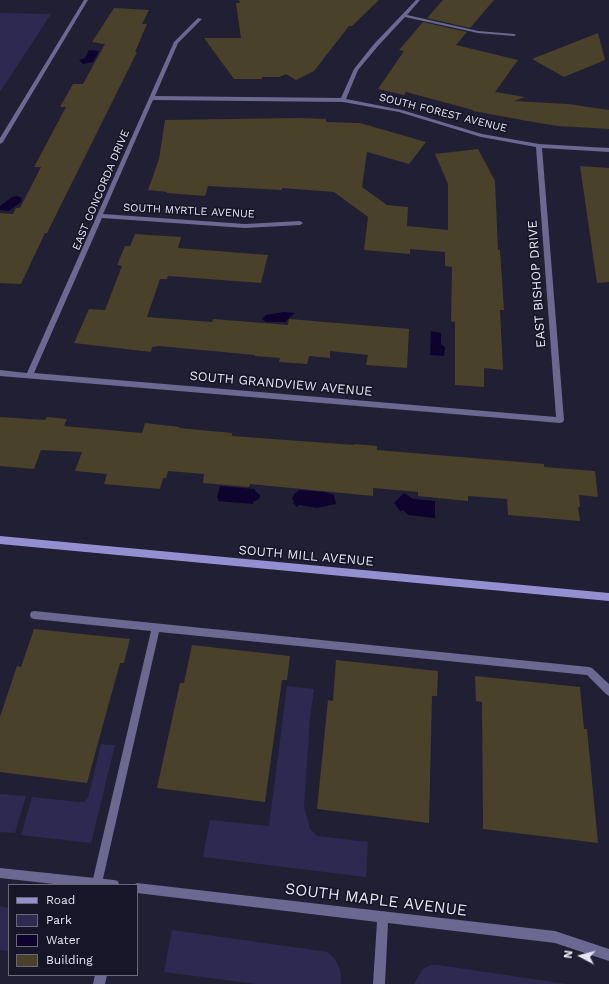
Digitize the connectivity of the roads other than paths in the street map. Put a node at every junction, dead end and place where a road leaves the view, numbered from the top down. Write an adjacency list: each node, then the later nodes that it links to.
1 (86, 0): 8 (street)
2 (418, 0): 3 (street)
3 (403, 15): 5 (street); 7 (street)
4 (200, 19): 6 (street, EAST CONCORDA DRIVE)
5 (514, 35)
6 (151, 98): 7 (street, SOUTH FOREST AVENUE); 11 (street, EAST CONCORDA DRIVE)
7 (343, 100): 9 (street, SOUTH FOREST AVENUE)
8 (0, 142)
9 (538, 146): 10 (street, SOUTH FOREST AVENUE); 15 (street, EAST BISHOP DRIVE)
10 (609, 150)
11 (101, 216): 12 (street, SOUTH MYRTLE AVENUE); 14 (street, EAST CONCORDA DRIVE)
12 (300, 223)
13 (0, 373): 14 (street, SOUTH GRANDVIEW AVENUE)
14 (30, 375): 15 (street, SOUTH GRANDVIEW AVENUE)
15 (560, 420)
16 (0, 540): 17 (main road, SOUTH MILL AVENUE)
17 (609, 598)
18 (34, 615): 19 (street)
19 (156, 627): 20 (street); 22 (street)
20 (609, 691)
21 (0, 873): 22 (street)
22 (97, 883): 23 (street)
23 (106, 884)
24 (138, 888): 25 (street, SOUTH MAPLE AVENUE)
25 (383, 917): 26 (street, SOUTH MAPLE AVENUE); 27 (street)
26 (609, 955)
27 (379, 984)

